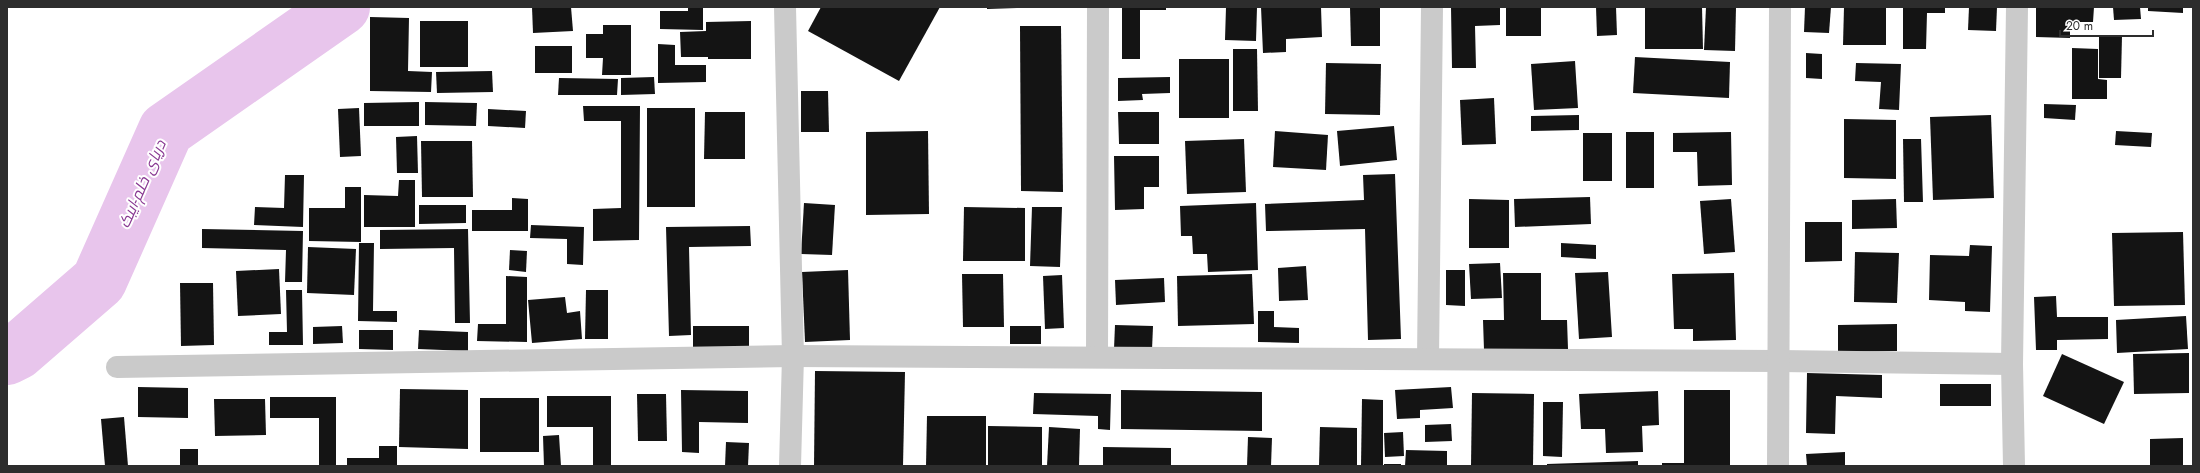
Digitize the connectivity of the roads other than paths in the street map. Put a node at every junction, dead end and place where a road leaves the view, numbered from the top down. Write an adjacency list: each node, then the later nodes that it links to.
1 (785, 7): 6 (street)
2 (1098, 7): 7 (street)
3 (1432, 7): 8 (street)
4 (1780, 7): 9 (street)
5 (2017, 7): 10 (street)
6 (793, 356): 7 (street); 11 (street); 12 (street)
7 (1097, 357): 8 (street)
8 (1428, 359): 9 (street)
9 (1779, 360): 10 (street); 13 (street)
10 (2012, 364): 14 (street)
11 (116, 367)
12 (790, 466)
13 (1778, 466)
14 (2014, 466)

